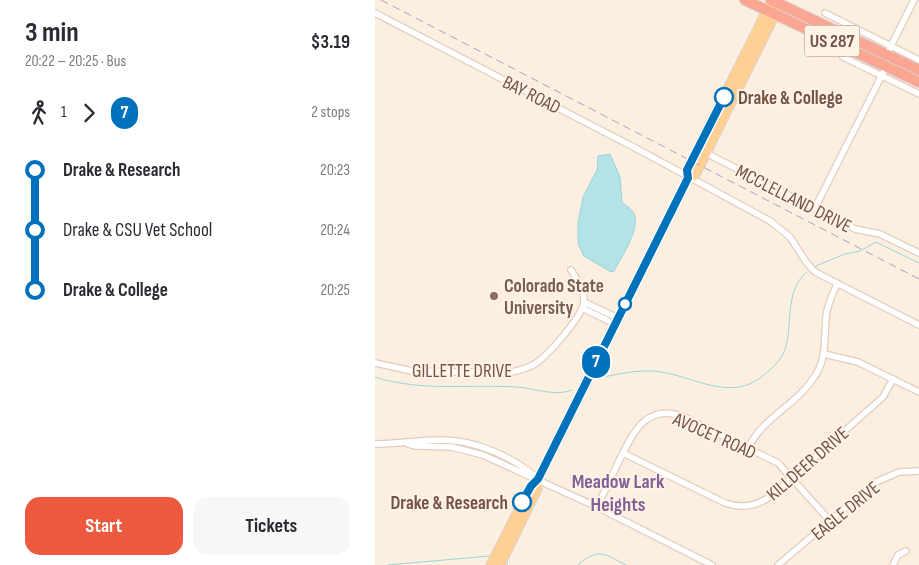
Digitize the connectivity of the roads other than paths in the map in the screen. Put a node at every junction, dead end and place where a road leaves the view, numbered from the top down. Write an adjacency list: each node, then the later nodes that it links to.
1 (745, 0): 5 (highway, US 287)
2 (914, 0): 7 (street)
3 (774, 1): 5 (main road); 7 (highway, US 287)
4 (375, 13): 17 (street, BAY ROAD)
5 (770, 13): 8 (highway, US 287); 14 (main road); 14 (main road)
6 (825, 13): 7 (street)
7 (889, 50): 8 (highway); 9 (street); 10 (highway, US 287)
8 (848, 54): 11 (highway, US 287)
9 (919, 60)
10 (919, 70)
11 (884, 71): 12 (highway); 13 (highway, US 287); 15 (street); 18 (street)
12 (919, 75)
13 (919, 82)
14 (735, 85): 16 (main road); 16 (main road)
15 (919, 94)
16 (701, 151): 17 (main road); 18 (street, MCCLELLAND DRIVE)
17 (688, 178): 21 (street, BAY ROAD); 23 (main road)
18 (815, 208): 19 (street, MCCLELLAND DRIVE)
19 (919, 253)
20 (571, 270): 22 (street)
21 (837, 284): 24 (street, BAY ROAD); 25 (street)
22 (583, 305): 23 (street); 26 (street, GILLETTE DRIVE)
23 (617, 321): 34 (main road)
24 (919, 325)
25 (824, 354): 27 (street); 30 (street)
26 (375, 363)
27 (893, 379): 28 (street); 33 (street, KILLDEER DRIVE)
28 (919, 392)
29 (375, 444): 34 (street)
30 (748, 448): 31 (street, AVOCET ROAD); 33 (street, AVOCET ROAD)
31 (623, 453): 33 (street, KILLDEER DRIVE); 35 (street, AVOCET ROAD)
32 (919, 471): 36 (street, EAGLE DRIVE)
33 (792, 477): 36 (street, AVOCET ROAD)
34 (538, 479): 35 (street); 37 (main road); 39 (main road)
35 (597, 507): 42 (street)
36 (830, 521): 43 (street, EAGLE DRIVE)
37 (506, 535): 39 (main road); 40 (main road)
38 (907, 551): 44 (street)
39 (506, 552): 41 (main road)
40 (491, 565)
41 (500, 565)
42 (712, 565)
43 (778, 565)
44 (893, 565)

